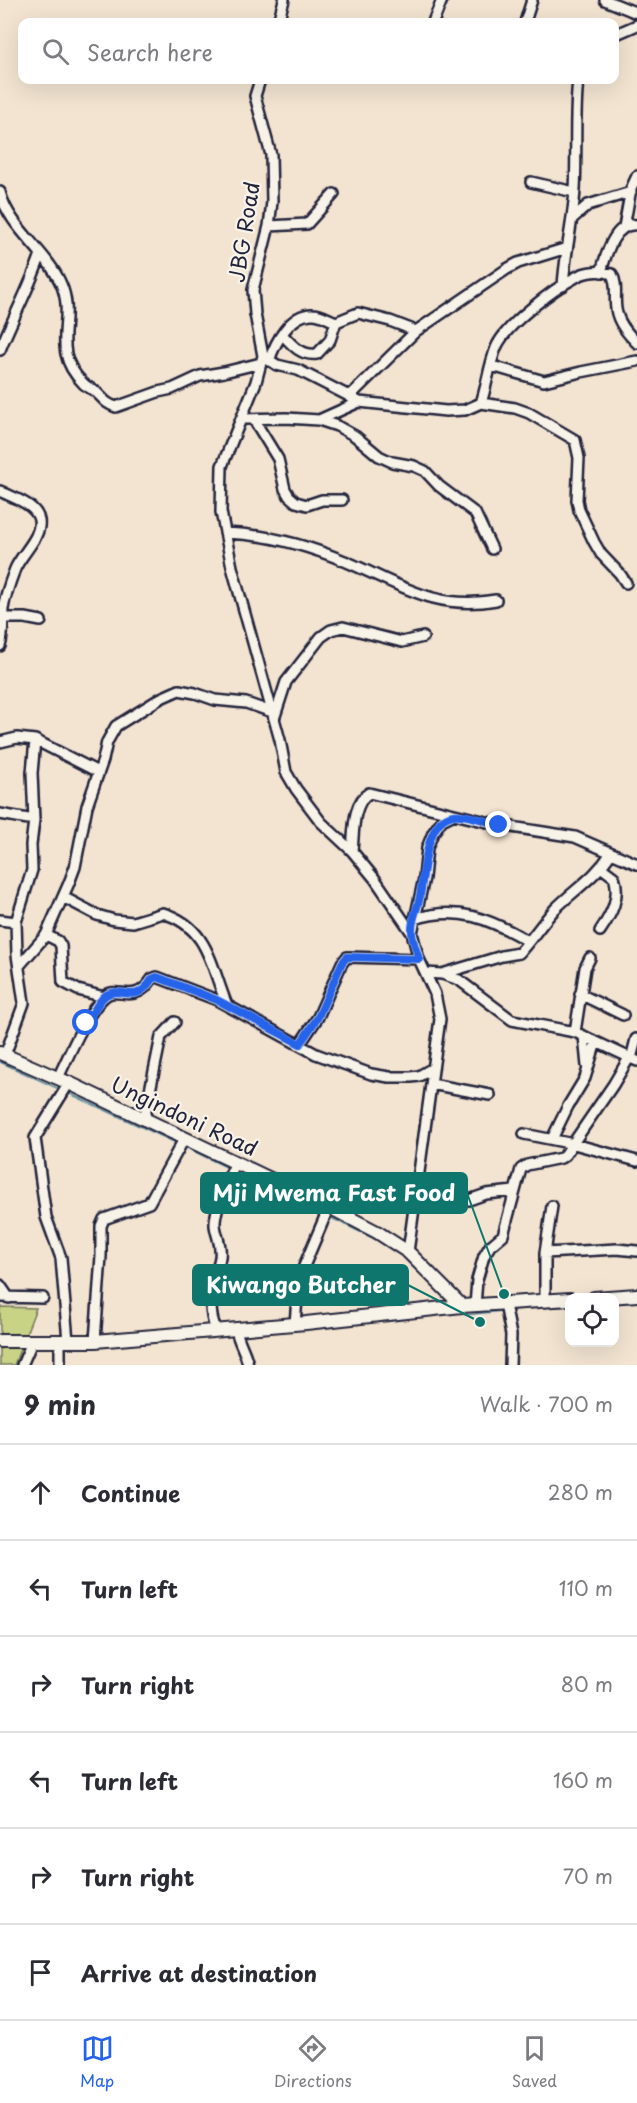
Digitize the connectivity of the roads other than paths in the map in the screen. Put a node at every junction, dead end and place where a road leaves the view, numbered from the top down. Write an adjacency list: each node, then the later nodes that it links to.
1 (284, 0): 7 (street)
2 (441, 0): 8 (street)
3 (532, 0): 9 (street)
4 (605, 0): 5 (street)
5 (626, 4): 6 (street)
6 (637, 13)
7 (279, 18)
8 (434, 18)
9 (526, 18)
10 (637, 25): 11 (street)
11 (619, 33)
12 (259, 84): 22 (street, JBG Road)
13 (578, 84): 17 (street)
14 (637, 176): 18 (street)
15 (531, 182): 17 (street)
16 (0, 192): 25 (street)
17 (574, 192): 20 (street)
18 (631, 192): 20 (street); 23 (street)
19 (334, 194): 22 (street)
20 (573, 218): 24 (street)
21 (637, 225): 23 (street)
22 (269, 226): 33 (street, JBG Road)
23 (624, 227): 26 (street)
24 (567, 248): 27 (street); 29 (street)
25 (41, 254): 32 (street); 33 (street)
26 (601, 272): 27 (street); 31 (street)
27 (563, 286): 35 (street)
28 (336, 322): 29 (street); 30 (street); 30 (street)
29 (416, 331): 37 (street)
30 (282, 334): 33 (street)
31 (637, 343)
32 (0, 350)
33 (268, 361): 36 (street); 36 (street); 37 (street)
34 (637, 361): 35 (street)
35 (492, 366): 39 (street)
36 (256, 382): 40 (street)
37 (346, 395): 38 (street)
38 (359, 402): 39 (street); 42 (street)
39 (481, 403): 47 (street)
40 (241, 419): 41 (street); 45 (street)
41 (254, 420): 42 (street); 44 (street)
42 (319, 420): 46 (street)
43 (0, 491): 49 (street)
44 (342, 500)
45 (225, 533): 48 (street); 53 (street)
46 (492, 549)
47 (626, 583)
48 (496, 600)
49 (3, 618): 50 (street); 52 (street)
50 (41, 621)
51 (423, 637): 53 (street)
52 (0, 646)
53 (273, 715): 56 (street); 60 (street)
54 (35, 740): 55 (street); 56 (street); 59 (street)
55 (0, 742)
56 (98, 772): 64 (street)
57 (0, 814): 59 (street)
58 (454, 814): 60 (street); 61 (street); 65 (street)
59 (34, 820): 67 (street)
60 (352, 851): 69 (street)
61 (611, 853): 62 (street); 63 (street)
62 (637, 864)
63 (602, 868): 68 (street); 71 (street)
64 (63, 897): 70 (street); 79 (street)
65 (414, 919): 69 (street); 71 (street)
66 (0, 920): 67 (street)
67 (16, 922): 74 (street)
68 (600, 931)
69 (412, 933): 73 (street)
70 (46, 935): 74 (street); 78 (street)
71 (528, 941): 76 (street)
72 (590, 958): 77 (street)
73 (419, 959): 75 (street); 85 (street)
74 (19, 966): 86 (street)
75 (426, 973): 76 (street); 88 (street)
76 (442, 974): 82 (street)
77 (580, 994): 80 (street); 82 (street)
78 (104, 997): 79 (street); 90 (street)
79 (227, 1005): 85 (street)
80 (623, 1015)
81 (175, 1022): 93 (street)
82 (579, 1034): 84 (street); 89 (street)
83 (636, 1039): 87 (street)
84 (596, 1042): 87 (street); 89 (street)
85 (300, 1044): 88 (street)
86 (3, 1054): 90 (main road, Ungindoni Road)
87 (632, 1059): 97 (street)
88 (433, 1068): 91 (street)
89 (587, 1072): 96 (street)
90 (63, 1081): 93 (main road, Ungindoni Road); 120 (street)
91 (431, 1084): 92 (street); 101 (street)
92 (490, 1095)
93 (144, 1120): 95 (main road, Ungindoni Road)
94 (524, 1134): 96 (street)
95 (184, 1139): 99 (main road, Ungindoni Road); 121 (street)
96 (552, 1139): 97 (street)
97 (574, 1144): 98 (street); 100 (street)
98 (637, 1161)
99 (236, 1163): 103 (main road, Ungindoni Road); 118 (street)
100 (514, 1191): 101 (street); 115 (street)
101 (414, 1196): 105 (street)
102 (552, 1206): 106 (street)
103 (329, 1207): 105 (main road, Ungindoni Road); 116 (street)
104 (637, 1251): 106 (street)
105 (408, 1252): 115 (main road, Ungindoni Road)
106 (545, 1254): 113 (street)
107 (0, 1285): 110 (street)
108 (637, 1295): 109 (main road)
109 (619, 1296)
110 (5, 1298): 111 (street)
111 (43, 1298)
112 (565, 1299): 113 (main road)
113 (545, 1300): 114 (main road)
114 (505, 1304): 115 (main road); 123 (street)
115 (468, 1306): 116 (main road)
116 (295, 1324): 117 (main road)
117 (236, 1329): 118 (main road); 126 (street)
118 (216, 1330): 121 (main road)
119 (0, 1341): 122 (main road)
120 (64, 1341): 121 (main road); 122 (main road); 125 (street)
121 (95, 1341)
122 (32, 1342): 124 (street)
123 (513, 1363)
124 (22, 1365)
125 (60, 1365)
126 (248, 1365)

